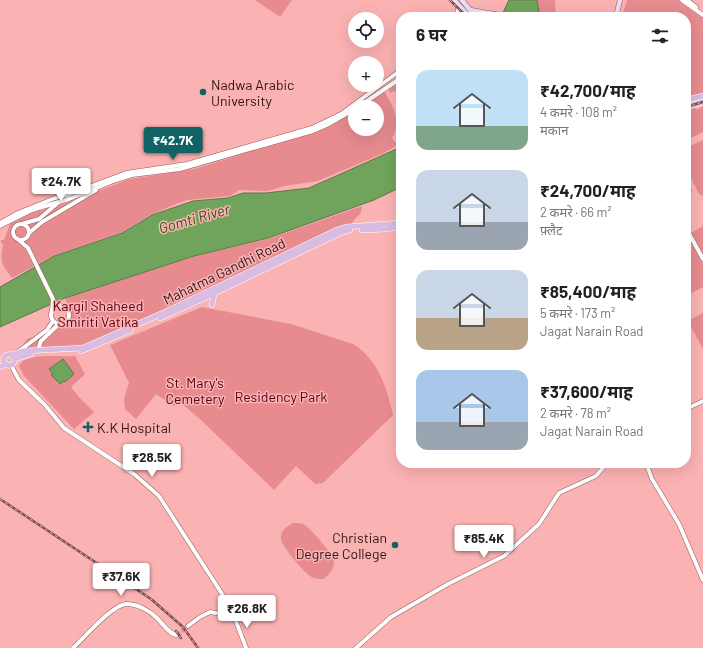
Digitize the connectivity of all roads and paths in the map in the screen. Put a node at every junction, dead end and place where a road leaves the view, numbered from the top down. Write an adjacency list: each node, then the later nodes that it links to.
1 (454, 0): 6 (main road)
2 (462, 0): 9 (main road)
3 (620, 0): 10 (main road)
4 (682, 0): 12 (street)
5 (687, 0): 11 (street)
6 (459, 6): 7 (street); 8 (main road)
7 (457, 12)
8 (466, 12)
9 (467, 12)
10 (617, 12)
11 (703, 12)
12 (703, 15)
13 (396, 74): 22 (street)
14 (396, 81): 17 (street)
15 (703, 96): 16 (main road)
16 (691, 99)
17 (368, 100)
18 (703, 102): 19 (main road)
19 (691, 106)
20 (348, 113): 21 (street)
21 (105, 184): 23 (street); 29 (street)
22 (64, 195): 23 (street); 24 (street)
23 (60, 201): 26 (street); 27 (street)
24 (0, 223)
25 (396, 223): 40 (main road, Mahatma Gandhi Road)
26 (22, 224): 29 (street); 31 (street)
27 (0, 226)
28 (396, 227): 34 (main road, Mahatma Gandhi Road)
29 (29, 234): 31 (street); 32 (street)
30 (691, 237): 33 (street)
31 (19, 240): 32 (street)
32 (28, 249): 35 (street)
33 (703, 259)
34 (214, 293): 36 (main road); 41 (main road, Mahatma Gandhi Road)
35 (56, 304): 37 (street); 37 (street); 39 (street)
36 (212, 305)
37 (52, 311): 38 (street)
38 (53, 321): 39 (street); 41 (street)
39 (59, 324): 40 (street)
40 (43, 350): 41 (main road, Mahatma Gandhi Road)
41 (7, 360): 42 (main road, Mahatma Gandhi Road); 48 (street)
42 (0, 367)
43 (703, 401): 44 (street)
44 (691, 407)
45 (603, 468): 53 (street)
46 (648, 468): 47 (street)
47 (703, 580)
48 (234, 616): 49 (street); 52 (street)
49 (188, 626)
50 (177, 635): 51 (street)
51 (74, 648)
52 (246, 648)
53 (356, 648)

